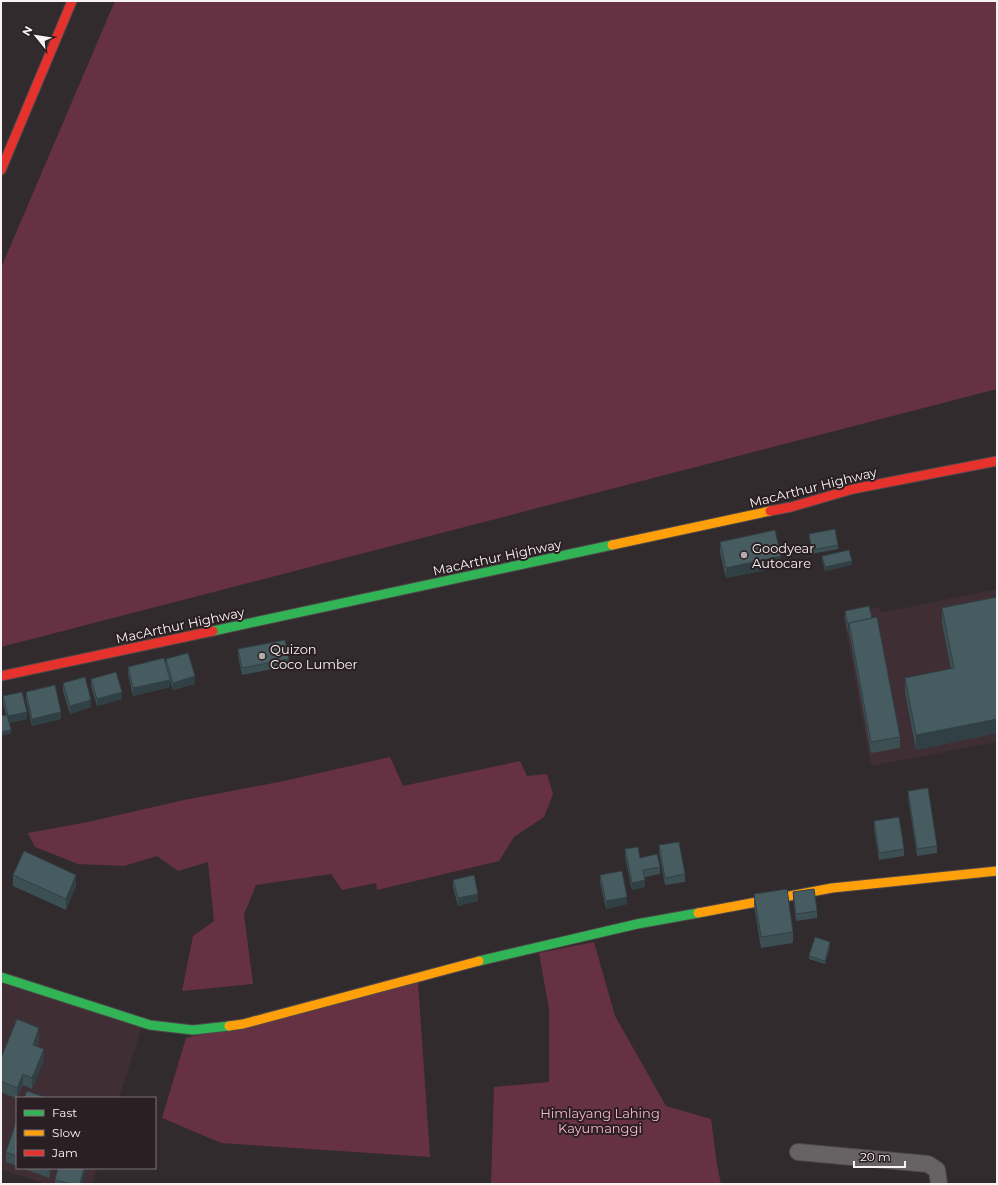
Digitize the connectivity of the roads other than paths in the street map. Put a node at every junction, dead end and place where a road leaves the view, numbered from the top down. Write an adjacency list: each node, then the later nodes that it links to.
1 (72, 1): 2 (main road)
2 (1, 170)
3 (997, 461): 4 (main road, MacArthur Highway)
4 (1, 676)
5 (997, 871): 6 (main road)
6 (1, 977)
7 (798, 1152): 8 (street)
8 (939, 1184)

